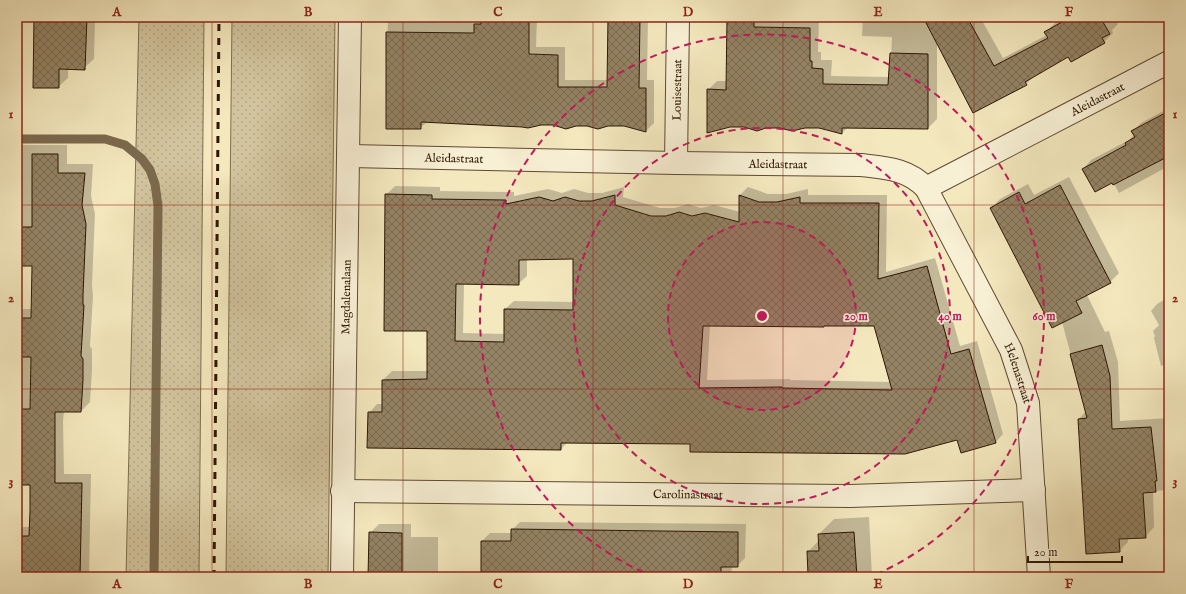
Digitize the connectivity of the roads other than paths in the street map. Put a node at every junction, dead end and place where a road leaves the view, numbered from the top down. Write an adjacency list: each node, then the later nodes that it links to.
1 (350, 17): 4 (street, Magdalenalaan)
2 (678, 17): 5 (street, Louisestraat)
3 (1169, 62): 6 (street, Aleidastraat)
4 (350, 156): 5 (street, Aleidastraat); 8 (street, Magdalenalaan)
5 (676, 164): 6 (street, Aleidastraat)
6 (926, 188): 7 (street, Helenastraat)
7 (1034, 490): 8 (street, Carolinastraat); 10 (street, Helenastraat)
8 (342, 491): 9 (street, Magdalenalaan)
9 (342, 577)
10 (1039, 577)

